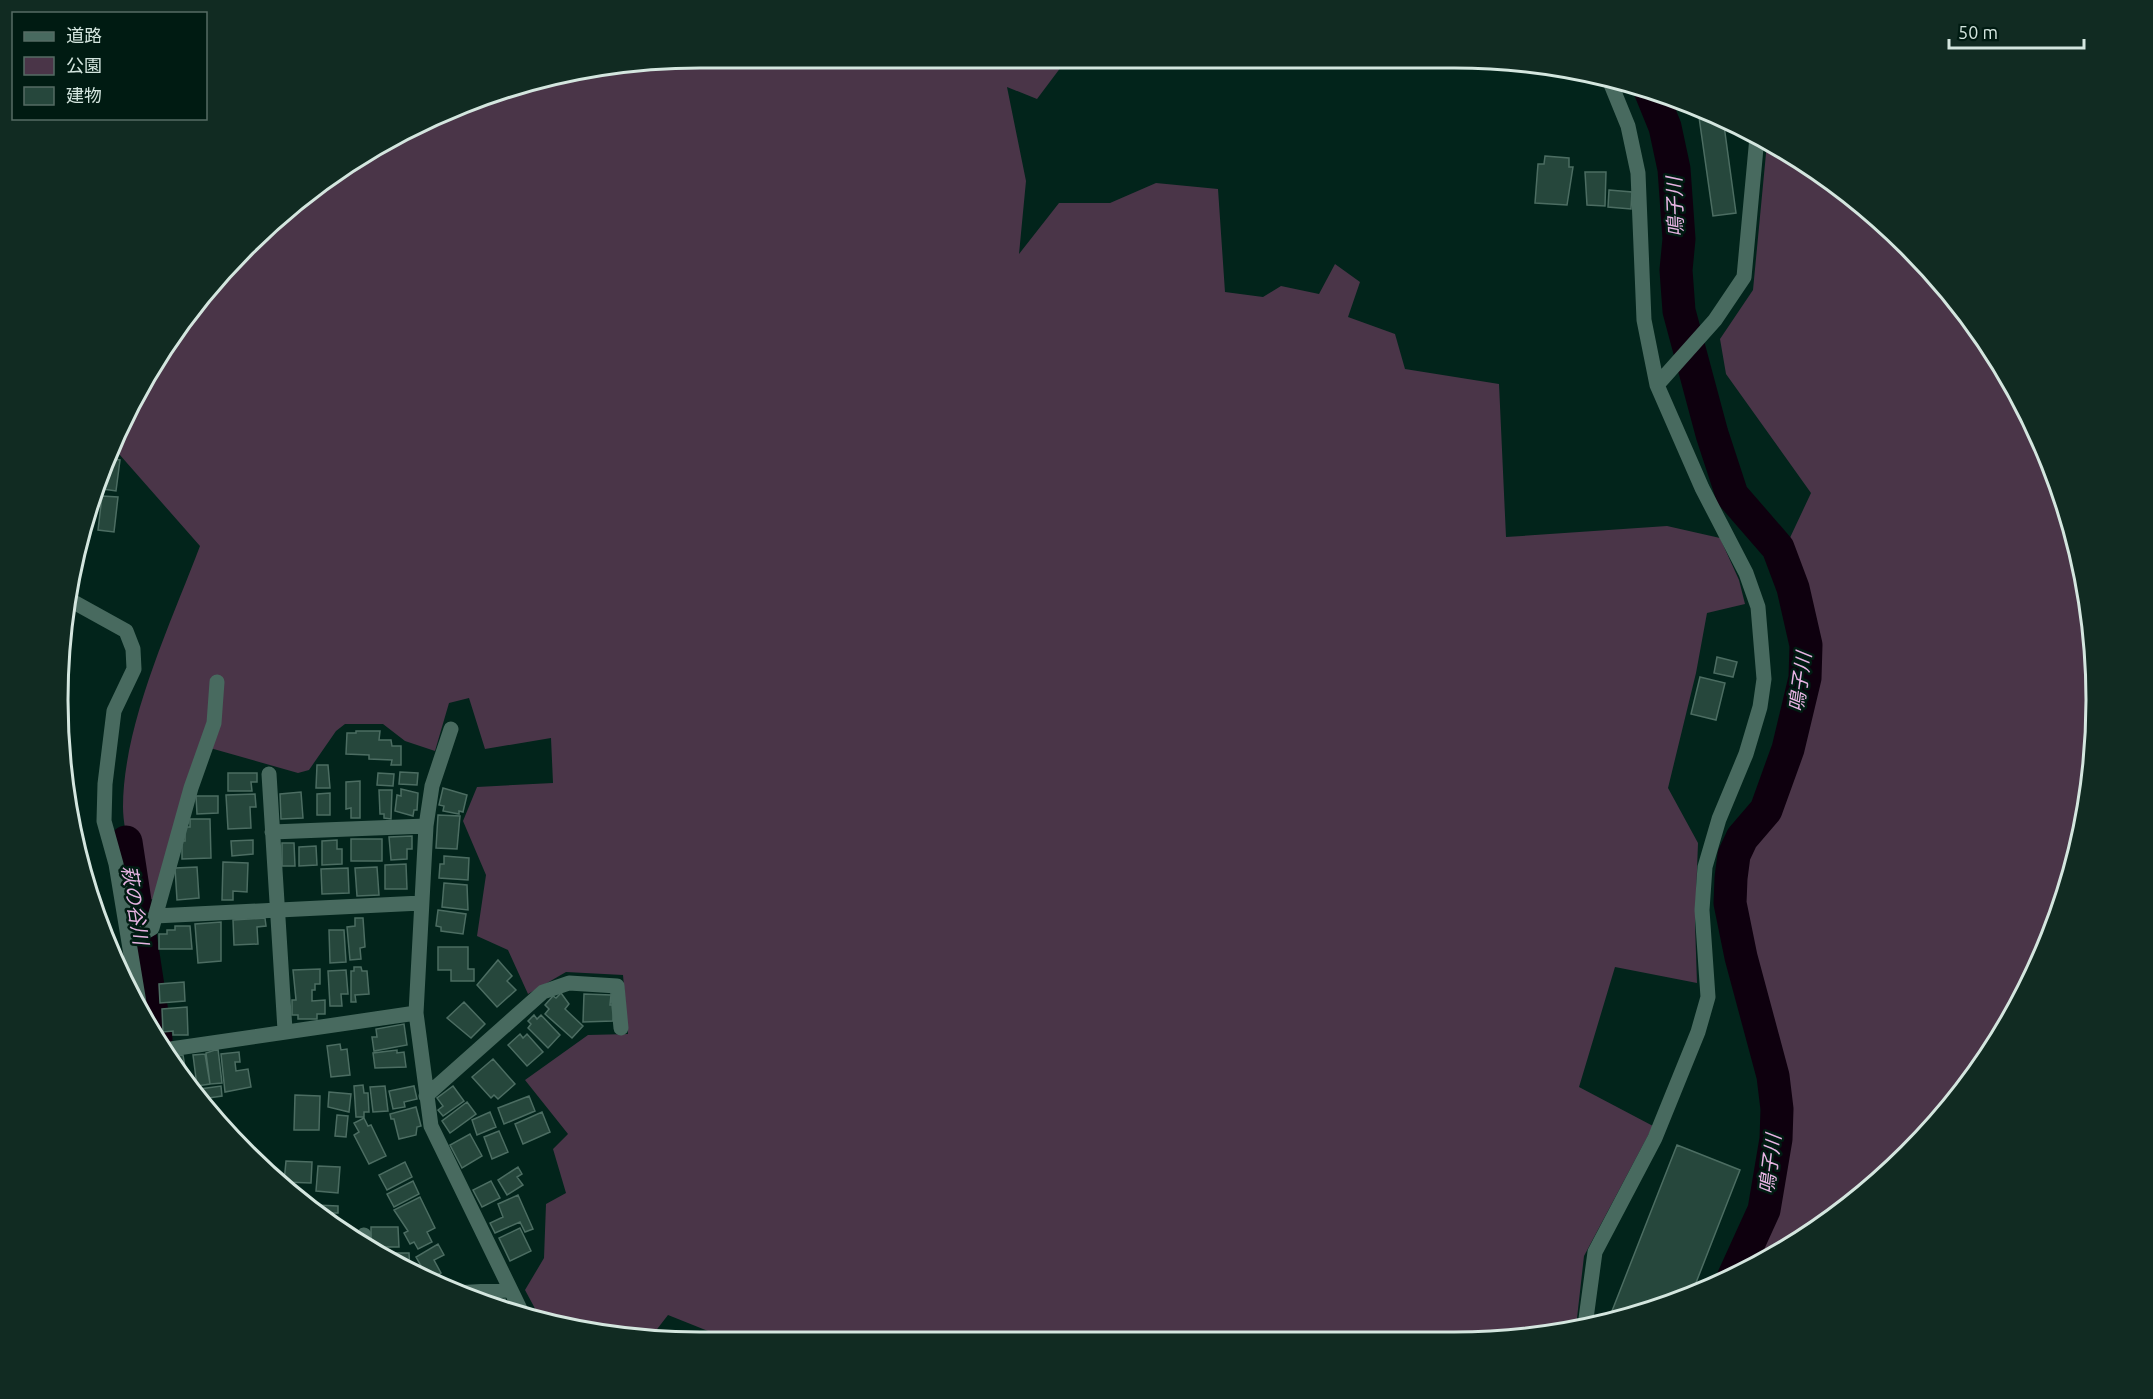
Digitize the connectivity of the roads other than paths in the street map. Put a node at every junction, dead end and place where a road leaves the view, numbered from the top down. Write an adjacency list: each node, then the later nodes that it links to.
1 (1612, 88): 3 (street)
2 (1756, 145): 3 (street)
3 (1657, 385): 23 (street)
4 (75, 603): 13 (street)
5 (217, 682): 12 (street)
6 (451, 729): 8 (street)
7 (269, 774): 9 (street)
8 (426, 826): 9 (street); 10 (street)
9 (272, 832): 11 (street)
10 (421, 903): 11 (street); 15 (street)
11 (276, 909): 12 (street); 17 (street)
12 (155, 916): 13 (street)
13 (137, 937): 14 (street)
14 (140, 992)
15 (416, 1014): 17 (street); 19 (street)
16 (621, 1028): 19 (street)
17 (285, 1030): 18 (street)
18 (172, 1049)
19 (426, 1096): 20 (street)
20 (509, 1290): 21 (street); 22 (street)
21 (480, 1292)
22 (516, 1304)
23 (1586, 1317)

